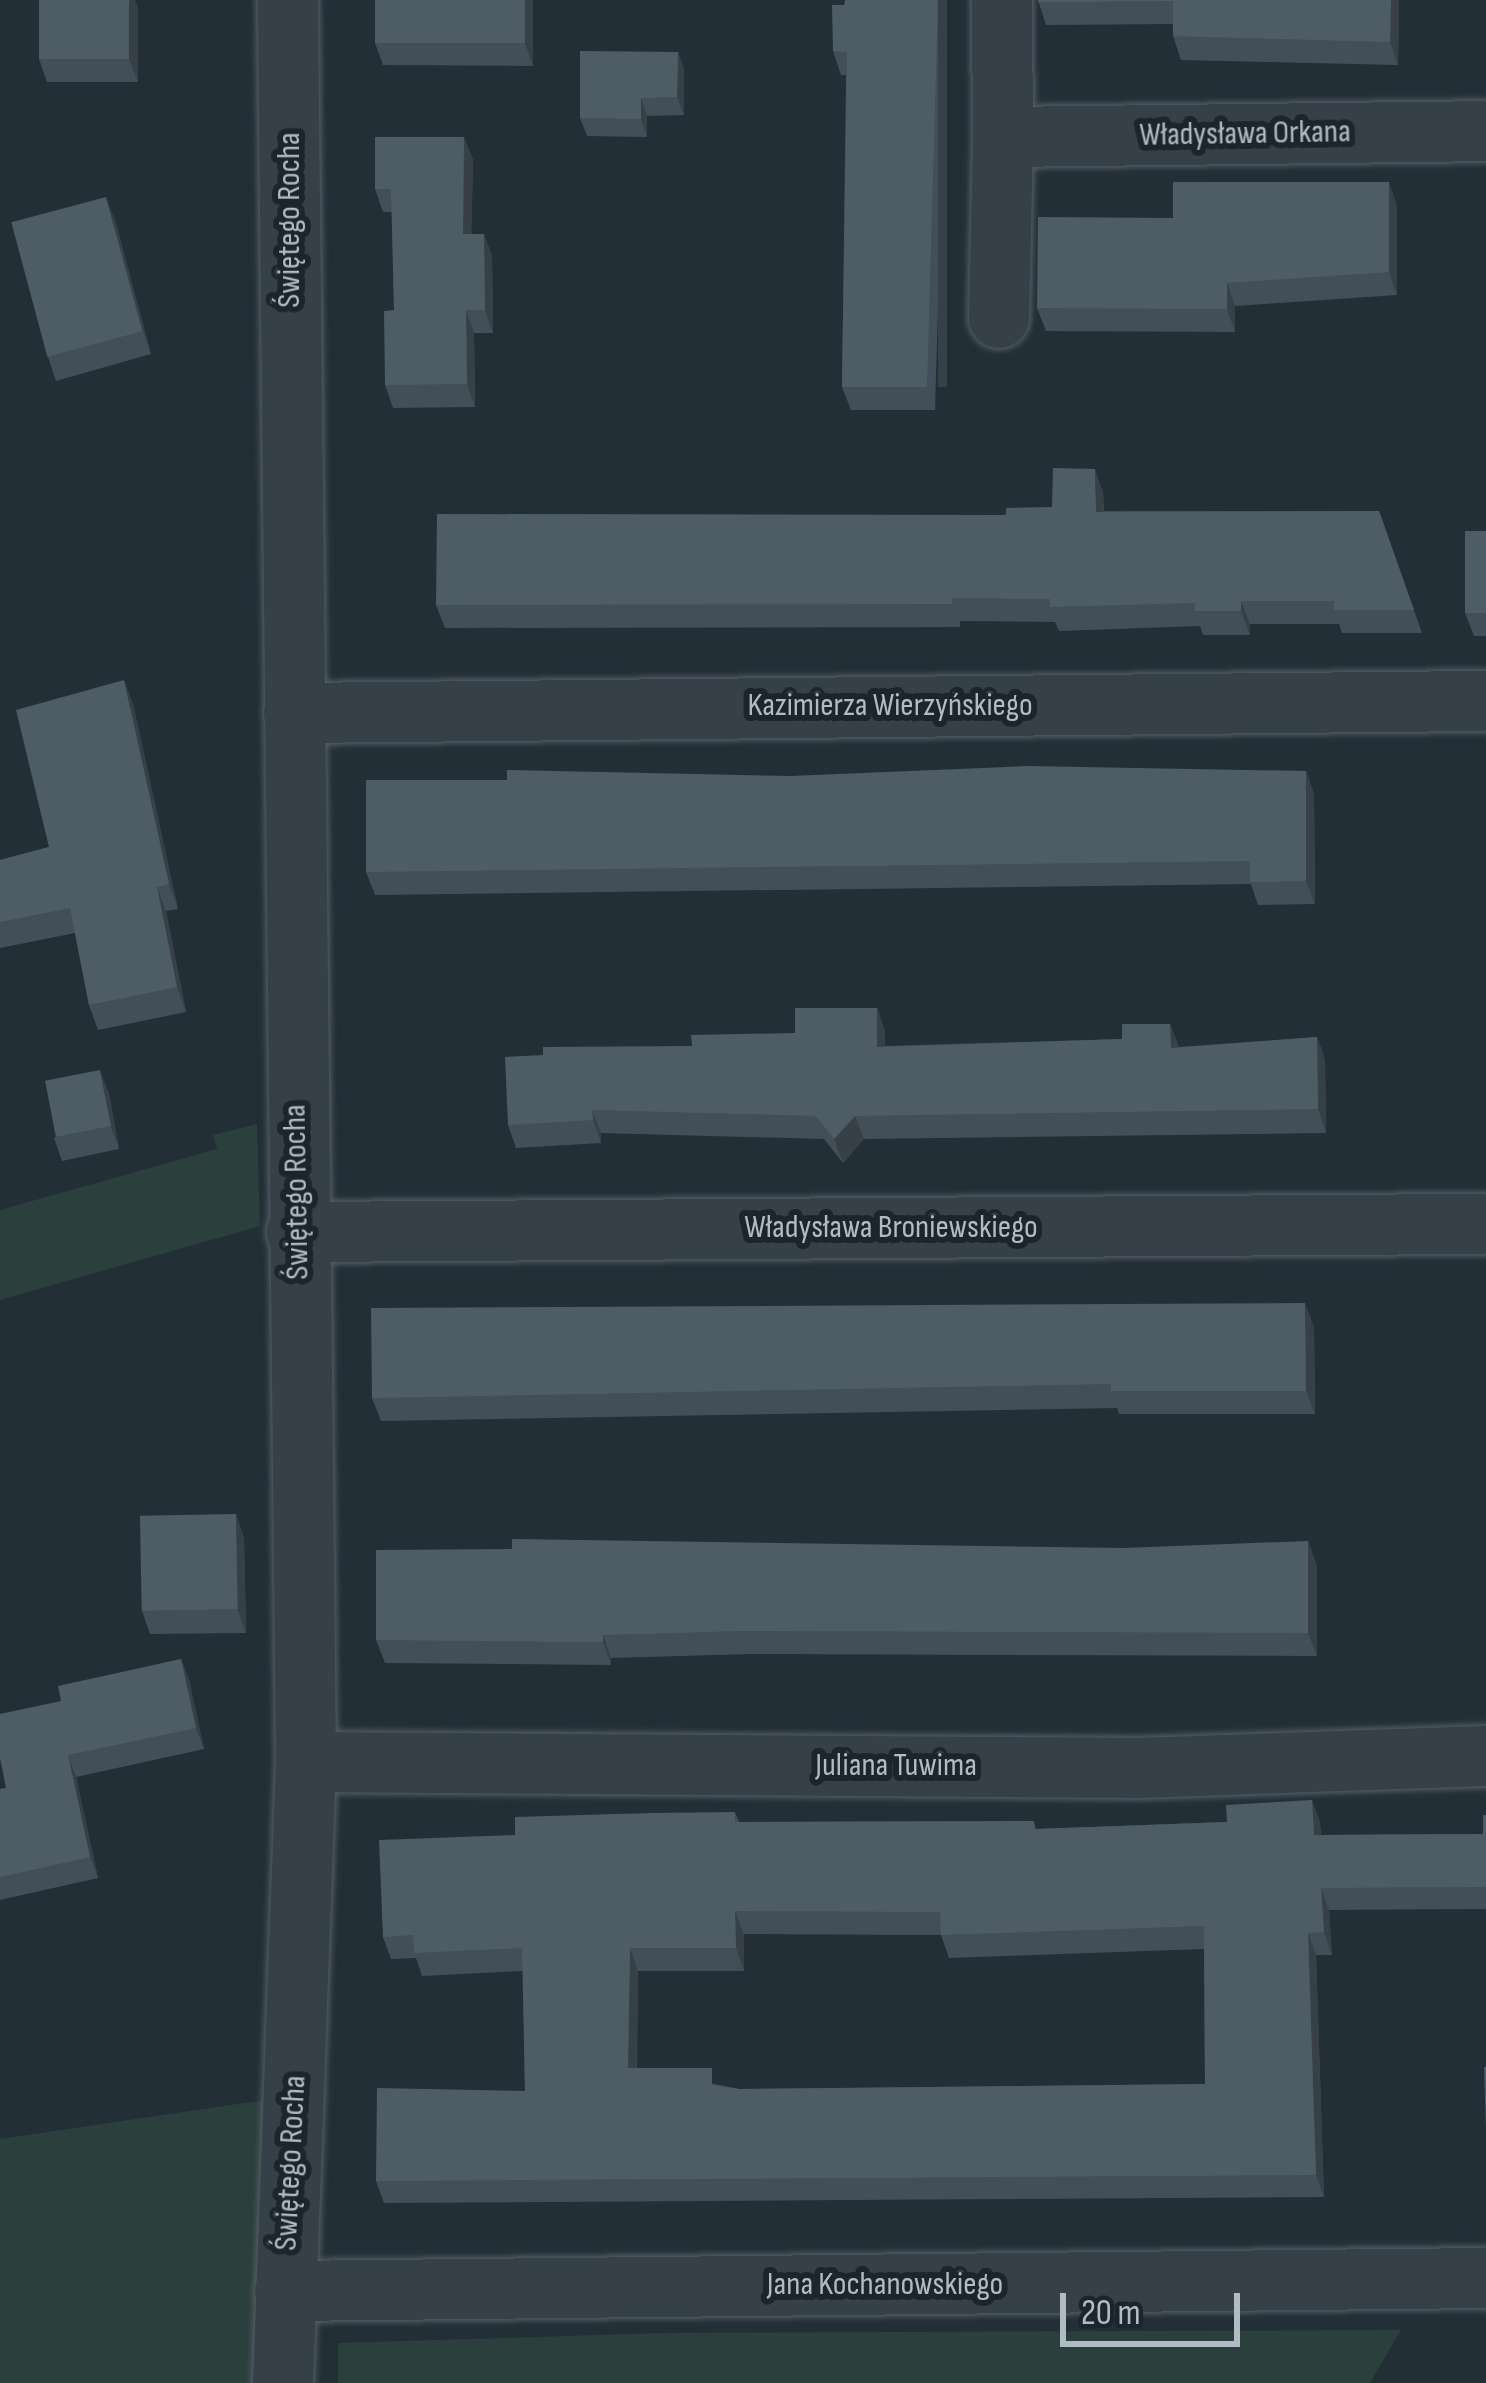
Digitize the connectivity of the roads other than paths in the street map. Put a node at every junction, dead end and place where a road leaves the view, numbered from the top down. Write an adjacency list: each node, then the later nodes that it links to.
1 (288, 0): 7 (street, Świętego Rocha)
2 (1002, 0): 4 (street)
3 (1486, 131): 4 (street, Władysława Orkana)
4 (1004, 137): 5 (street)
5 (999, 318)
6 (1486, 701): 7 (street, Kazimierza Wierzyńskiego)
7 (294, 713): 9 (street, Świętego Rocha)
8 (1486, 1224): 9 (street, Władysława Broniewskiego)
9 (297, 1232): 11 (street, Świętego Rocha)
10 (1486, 1756): 11 (street, Juliana Tuwima)
11 (306, 1762): 13 (street, Świętego Rocha)
12 (1486, 2278): 13 (street, Jana Kochanowskiego)
13 (285, 2291): 14 (street, Świętego Rocha)
14 (283, 2383)

